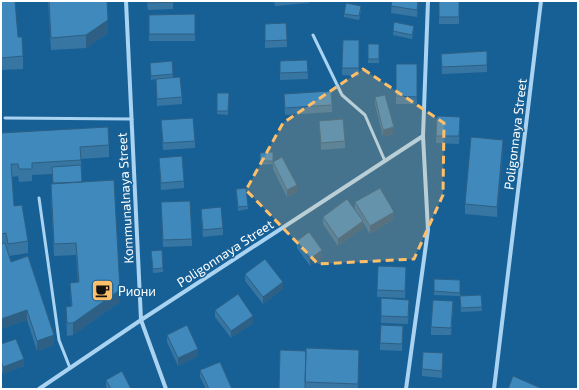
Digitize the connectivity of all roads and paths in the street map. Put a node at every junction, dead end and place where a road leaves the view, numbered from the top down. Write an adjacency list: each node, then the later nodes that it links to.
1 (126, 1): 6 (street, Kommunalnaya Street)
2 (428, 1): 7 (street)
3 (541, 1): 15 (street, Poligonnaya Street)
4 (313, 35): 8 (lane)
5 (5, 118): 6 (lane)
6 (132, 119): 10 (street, Kommunalnaya Street)
7 (423, 136): 8 (street, Poligonnaya Street); 14 (street)
8 (385, 161): 10 (street, Poligonnaya Street)
9 (39, 198): 11 (lane)
10 (141, 320): 11 (street, Poligonnaya Street); 13 (street, Kommunalnaya Street)
11 (70, 368): 12 (street, Poligonnaya Street)
12 (39, 389)
13 (166, 389)
14 (406, 389)
15 (494, 389)

